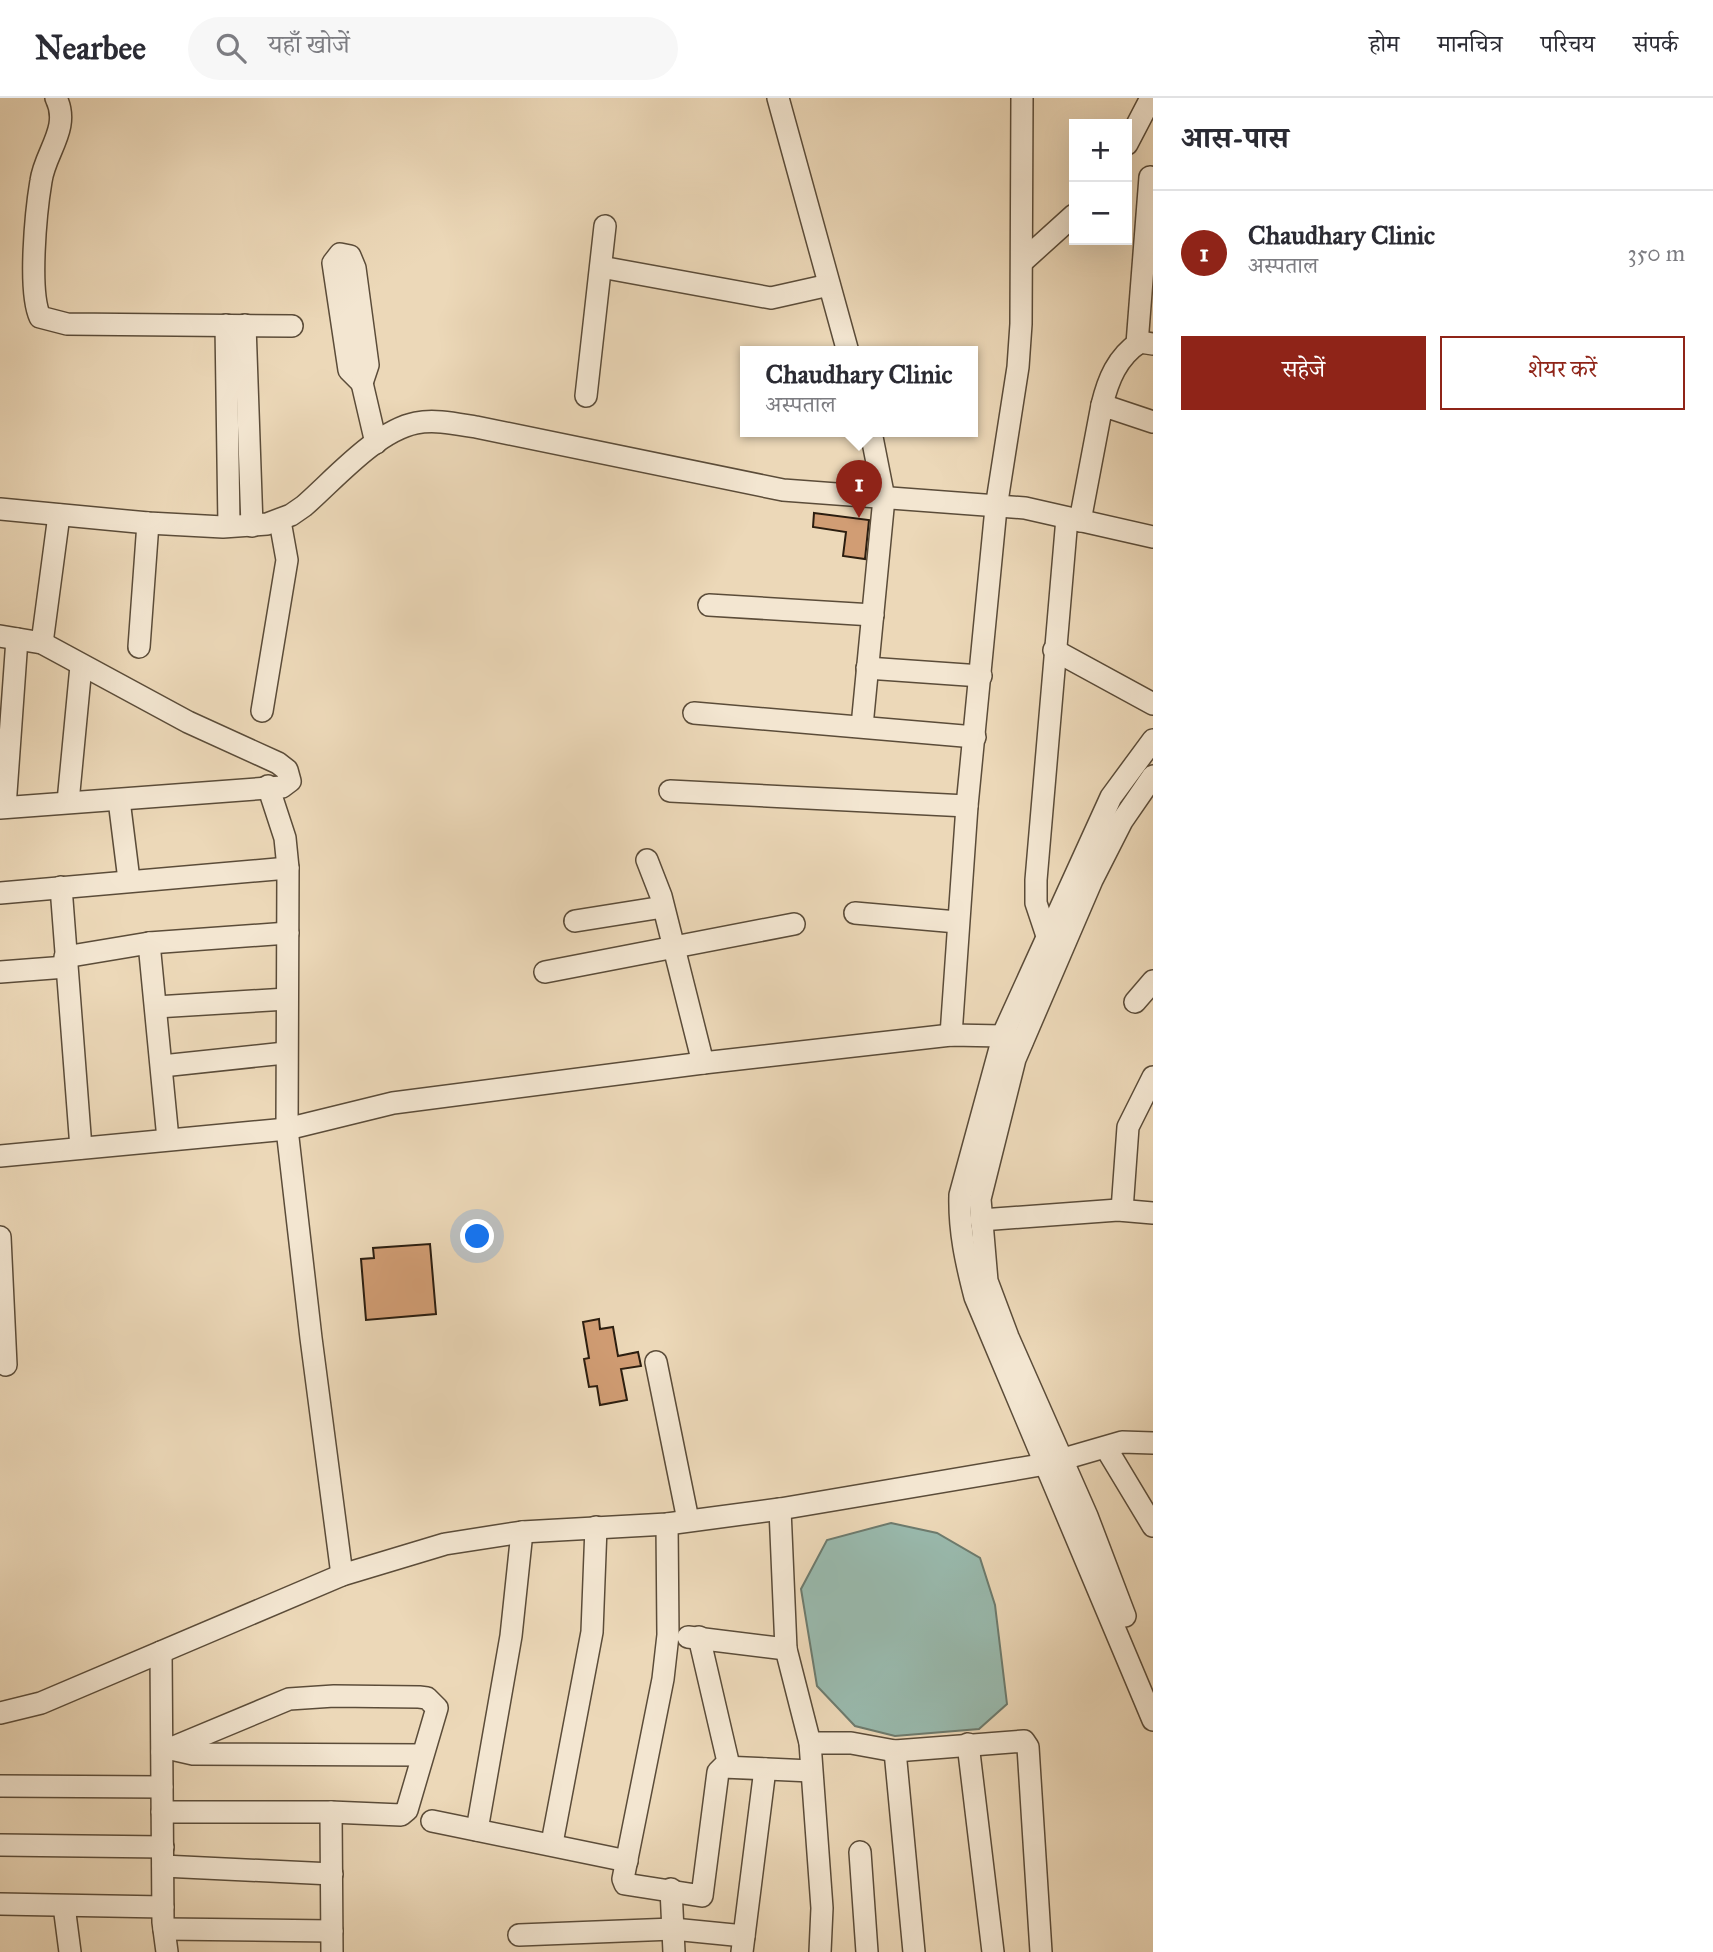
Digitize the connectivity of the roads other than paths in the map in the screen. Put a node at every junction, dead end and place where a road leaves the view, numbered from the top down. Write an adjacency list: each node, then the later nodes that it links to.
1 (56, 98): 13 (street)
2 (778, 98): 12 (street)
3 (1022, 98): 9 (street)
4 (1151, 98): 5 (street)
5 (1132, 134)
6 (1150, 177): 11 (street)
7 (1069, 219): 9 (street)
8 (605, 226): 10 (street)
9 (1021, 262): 24 (street)
10 (601, 267): 12 (street); 18 (street)
11 (1149, 268): 15 (street)
12 (829, 285): 16 (street)
13 (236, 325): 14 (street); 30 (street); 31 (street)
14 (292, 326)
15 (1145, 344): 19 (street)
16 (846, 346)
17 (362, 383): 17 (street); 22 (street)
18 (586, 396)
19 (1102, 405): 20 (street); 27 (street)
20 (1153, 422)
21 (872, 437): 23 (street)
22 (376, 443): 23 (street); 28 (street)
23 (884, 498): 24 (street); 34 (street)
24 (996, 508): 27 (street); 41 (street)
25 (0, 509): 26 (street)
26 (59, 515): 29 (street); 36 (street)
27 (1073, 519): 32 (street); 38 (street)
28 (280, 520): 31 (street); 43 (street)
29 (148, 523): 30 (street); 37 (street)
30 (229, 526): 31 (street)
31 (252, 526)
32 (1153, 537)
33 (709, 605): 34 (street)
34 (873, 615): 40 (street)
35 (8, 638): 36 (street); 54 (street)
36 (42, 643): 39 (street)
37 (139, 647)
38 (1054, 650): 42 (street); 66 (street)
39 (81, 666): 49 (street); 52 (street)
40 (867, 668): 41 (street); 45 (street)
41 (981, 676): 46 (street)
42 (1153, 704)
43 (262, 711)
44 (694, 713): 45 (street)
45 (862, 726): 46 (street)
46 (975, 737): 53 (street)
47 (1153, 740): 66 (street)
48 (1153, 776): 77 (street)
49 (268, 786): 51 (street); 56 (street)
50 (670, 791): 53 (street)
51 (119, 800): 52 (street); 57 (street)
52 (68, 802): 54 (street)
53 (967, 806): 63 (street)
54 (3, 808)
55 (647, 860): 60 (street)
56 (288, 868): 57 (street); 65 (street)
57 (129, 880): 58 (street)
58 (61, 887): 59 (street); 69 (street)
59 (0, 893)
60 (663, 907): 62 (street); 68 (street)
61 (855, 913): 63 (street)
62 (575, 921)
63 (957, 922): 76 (street)
64 (794, 924): 68 (street)
65 (288, 933): 67 (street); 73 (street)
66 (1047, 936): 77 (street)
67 (149, 943): 69 (street); 75 (street)
68 (673, 948): 71 (street); 79 (street)
69 (66, 962): 70 (street); 84 (street)
70 (0, 972)
71 (545, 972)
72 (1153, 981): 74 (street)
73 (287, 999): 75 (street); 78 (street)
74 (1135, 1002)
75 (156, 1007): 80 (street)
76 (951, 1035): 77 (street); 79 (street)
77 (1013, 1039): 88 (street); 95 (street)
78 (285, 1053): 80 (street); 82 (street)
79 (703, 1063): 82 (street)
80 (162, 1066): 83 (street)
81 (1153, 1077): 86 (street)
82 (287, 1129): 83 (street); 101 (street)
83 (168, 1139): 84 (street)
84 (81, 1147): 85 (street)
85 (0, 1156)
86 (1122, 1210): 87 (street); 88 (street)
87 (1153, 1213)
88 (981, 1220): 95 (street)
89 (0, 1237): 91 (street)
90 (656, 1362): 97 (street)
91 (6, 1365)
92 (1153, 1432): 93 (street)
93 (1153, 1443): 94 (street)
94 (1106, 1448): 95 (street); 98 (street)
95 (1054, 1462): 96 (street); 106 (street); 108 (street)
96 (780, 1509): 97 (street); 104 (street)
97 (678, 1522): 99 (street); 102 (street)
98 (1153, 1525)
99 (596, 1527): 100 (street); 123 (street)
100 (522, 1532): 101 (street); 122 (street)
101 (342, 1575): 105 (street)
102 (668, 1635): 103 (street); 127 (street)
103 (699, 1637): 104 (street); 114 (street)
104 (786, 1649): 109 (street)
105 (161, 1652): 107 (street); 111 (street)
106 (1153, 1683)
107 (0, 1713)
108 (1153, 1720)
109 (810, 1743): 112 (street); 116 (street)
110 (968, 1744): 112 (street); 144 (street); 145 (street)
111 (167, 1750): 113 (street); 113 (street); 118 (street)
112 (895, 1751): 143 (street)
113 (422, 1755): 120 (street)
114 (729, 1766): 115 (street); 129 (street)
115 (765, 1769): 116 (street); 137 (street)
116 (811, 1771): 141 (street)
117 (0, 1786): 118 (street)
118 (163, 1787): 119 (street)
119 (162, 1812): 120 (street); 126 (street)
120 (331, 1812): 128 (street)
121 (432, 1821): 122 (street)
122 (477, 1830): 123 (street)
123 (552, 1843): 127 (street)
124 (0, 1845): 126 (street)
125 (860, 1852): 142 (street)
126 (163, 1857): 128 (street); 132 (street)
127 (627, 1861): 129 (street)
128 (332, 1874): 136 (street)
129 (671, 1889): 134 (street)
130 (0, 1904): 131 (street)
131 (64, 1906): 132 (street); 138 (street)
132 (163, 1907): 133 (street)
133 (164, 1929): 136 (street); 139 (street)
134 (673, 1929): 135 (street); 137 (street); 140 (street)
135 (519, 1935)
136 (332, 1941)
137 (743, 1944)
138 (71, 1952)
139 (167, 1952)
140 (674, 1952)
141 (820, 1952)
142 (867, 1952)
143 (914, 1952)
144 (993, 1952)
145 (1041, 1952)

